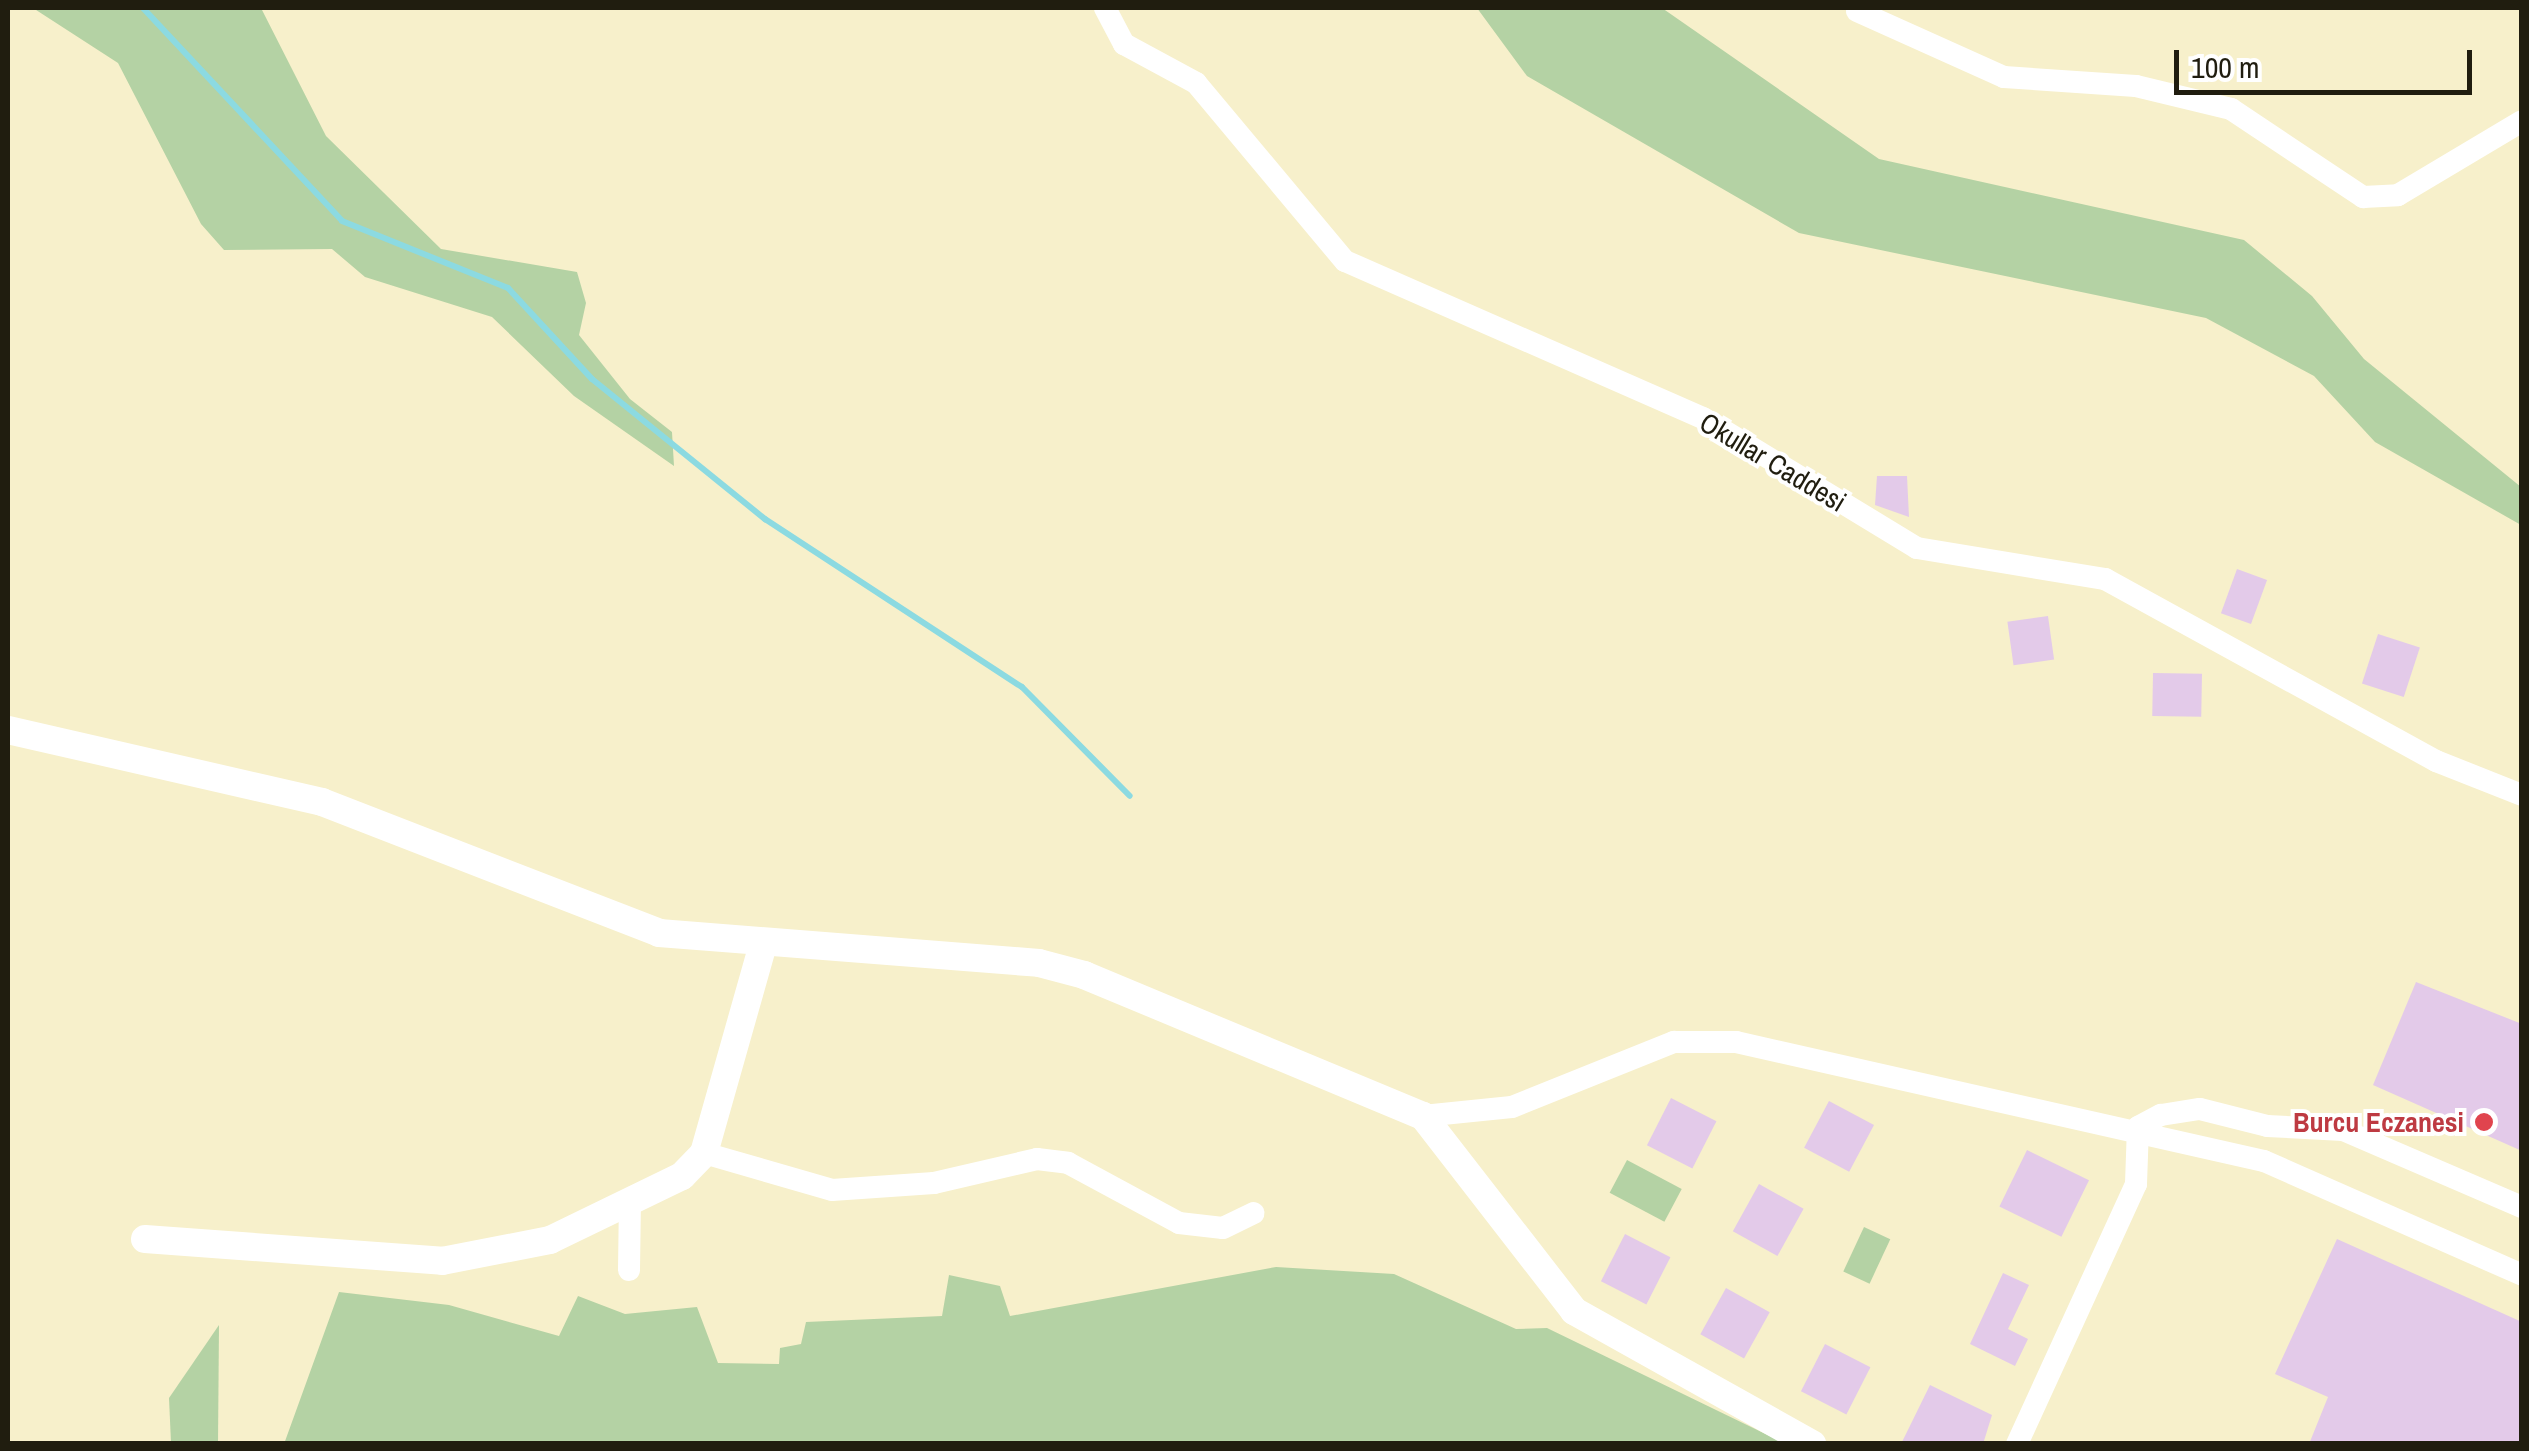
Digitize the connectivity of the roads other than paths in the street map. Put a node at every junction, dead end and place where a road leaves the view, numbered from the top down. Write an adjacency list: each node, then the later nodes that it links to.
1 (1105, 8): 5 (street, Okullar Caddesi)
2 (1857, 11): 3 (street)
3 (2522, 121)
4 (8, 730): 6 (street)
5 (2522, 795)
6 (762, 948): 7 (street); 9 (street)
7 (1423, 1116): 8 (street); 16 (street)
8 (2138, 1128): 11 (street); 15 (street); 17 (street)
9 (704, 1153): 10 (street); 12 (street)
10 (630, 1200): 13 (street); 14 (street)
11 (2522, 1207)
12 (1254, 1213)
13 (145, 1239)
14 (629, 1270)
15 (2522, 1275)
16 (1812, 1444)
17 (2017, 1444)

